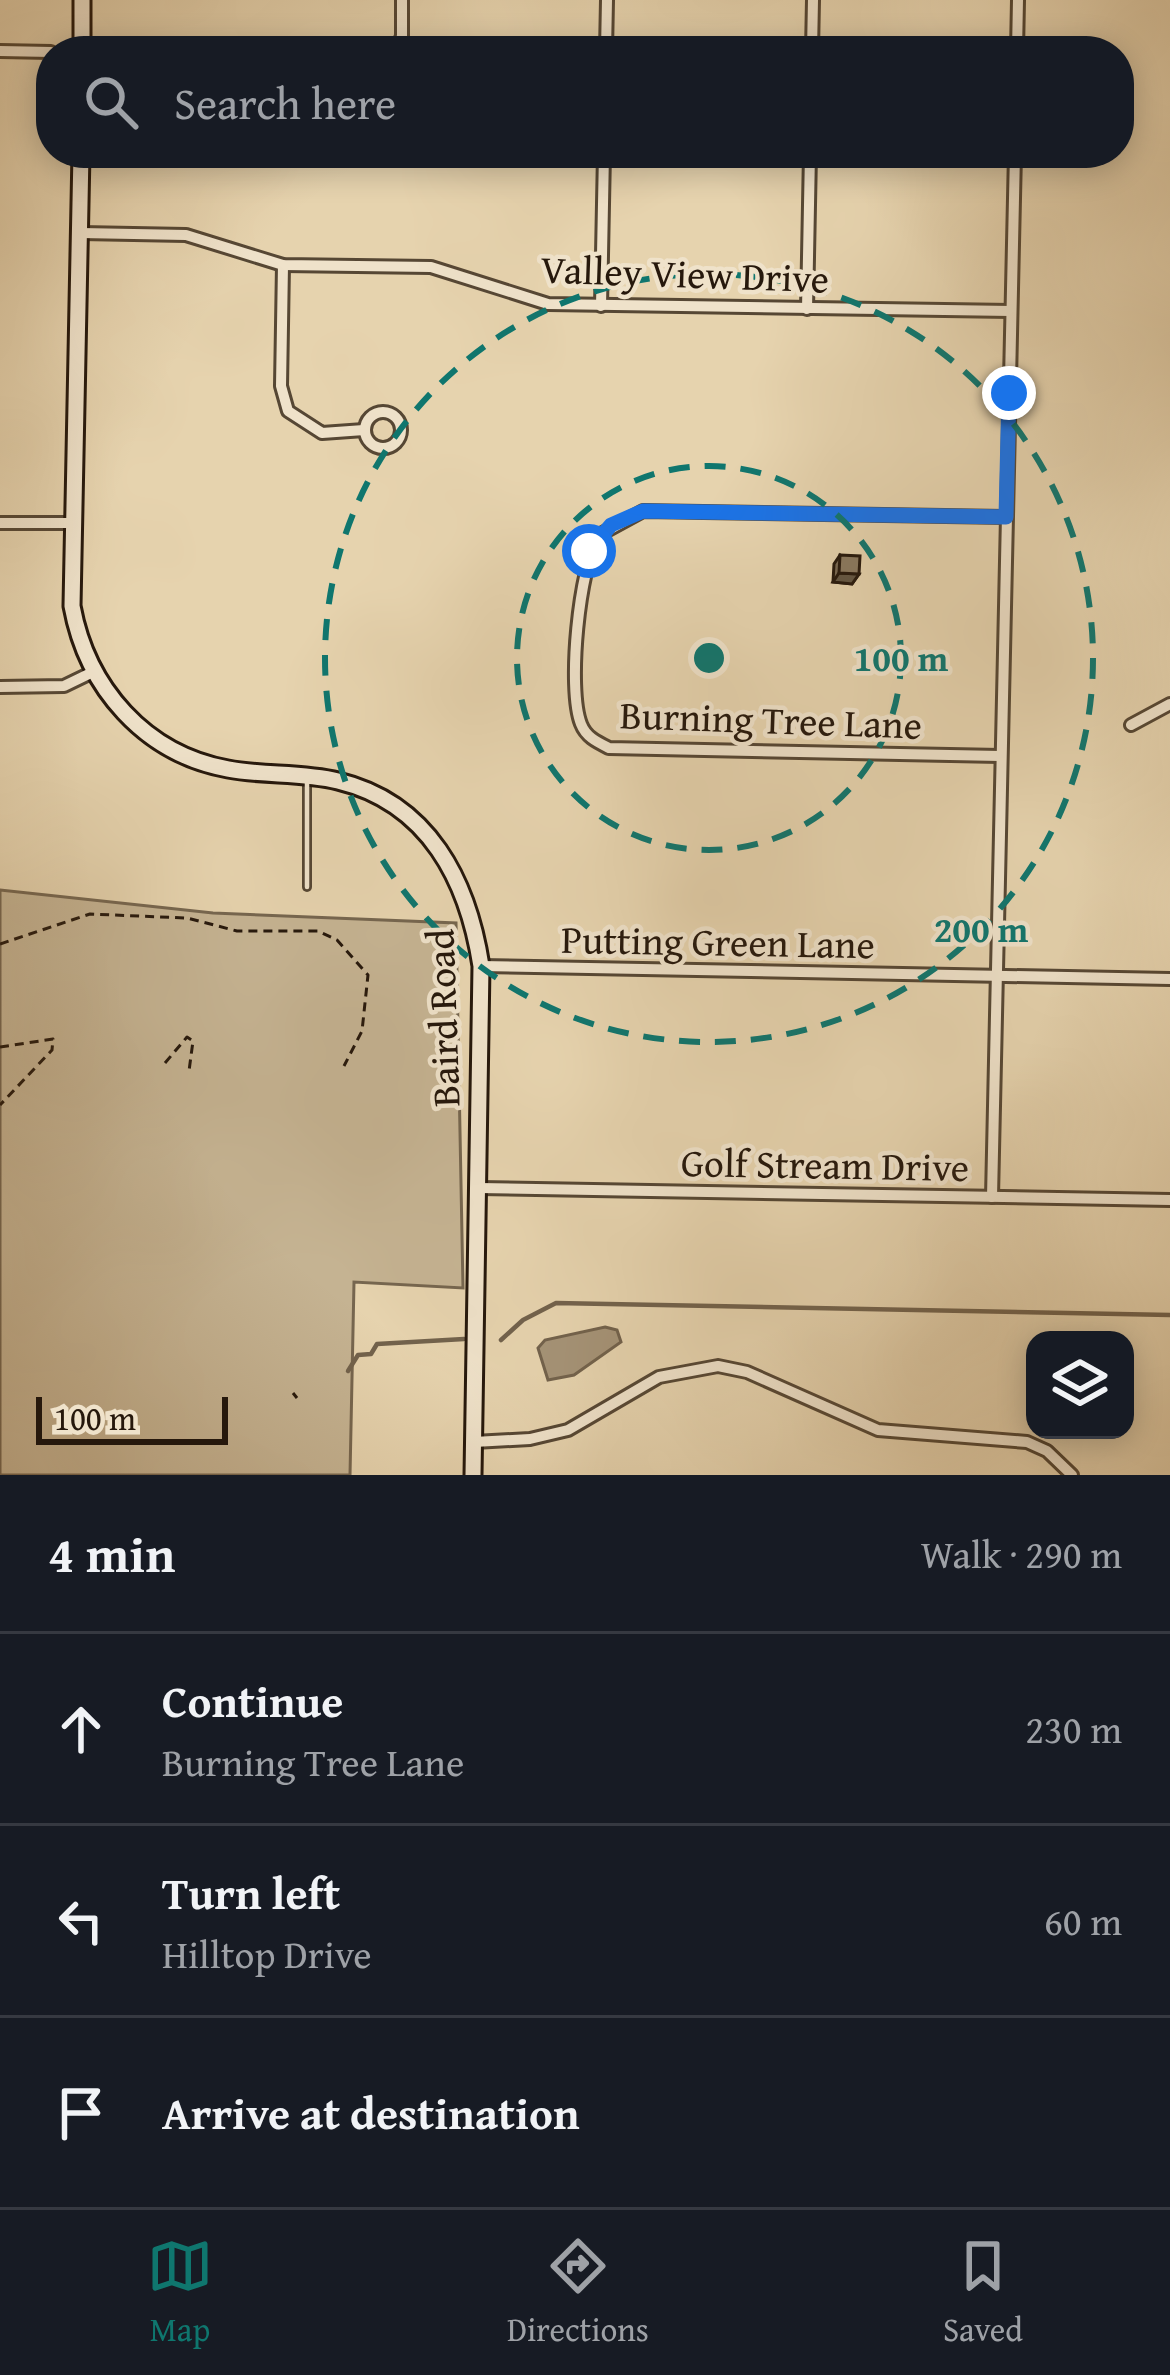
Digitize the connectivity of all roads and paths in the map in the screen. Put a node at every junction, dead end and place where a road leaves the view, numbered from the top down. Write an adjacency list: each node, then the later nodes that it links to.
1 (82, 0): 6 (street)
2 (402, 0): 7 (street)
3 (607, 0): 8 (street)
4 (813, 0): 9 (street)
5 (1018, 0): 10 (street)
6 (82, 36)
7 (398, 36)
8 (606, 36)
9 (812, 36)
10 (1017, 36)
11 (0, 51): 12 (street)
12 (36, 52)
13 (81, 168): 17 (street, Baird Road)
14 (604, 168): 19 (street)
15 (810, 168): 20 (street)
16 (1015, 168): 21 (street)
17 (81, 233): 18 (street, Valley View Drive); 25 (street, Baird Road)
18 (284, 266): 19 (street, Valley View Drive); 22 (street)
19 (601, 306): 20 (street, Valley View Drive)
20 (807, 308): 21 (street, Valley View Drive)
21 (1011, 311): 23 (street)
22 (364, 430)
23 (1006, 517): 30 (street); 30 (street, Burning Tree Lane)
24 (0, 523): 25 (street)
25 (74, 524): 26 (street, Baird Road)
26 (94, 671): 27 (street); 31 (street, Baird Road)
27 (0, 687)
28 (1170, 704): 29 (street)
29 (1131, 725)
30 (1000, 756): 35 (street)
31 (308, 776): 32 (lane); 34 (street, Baird Road)
32 (307, 887)
33 (0, 944): 39 (path)
34 (481, 966): 35 (street, Putting Green Lane); 42 (street, Baird Road)
35 (995, 977): 36 (street, Putting Green Lane); 43 (street)
36 (1170, 979)
37 (0, 1047): 41 (path)
38 (165, 1064): 40 (path)
39 (344, 1066)
40 (189, 1071)
41 (0, 1105)
42 (479, 1188): 43 (street, Golf Stream Drive); 45 (street, Baird Road)
43 (992, 1197): 44 (street, Golf Stream Drive)
44 (1170, 1200)
45 (474, 1442): 46 (street, Baird Road); 47 (street)
46 (473, 1475)
47 (1072, 1475)

